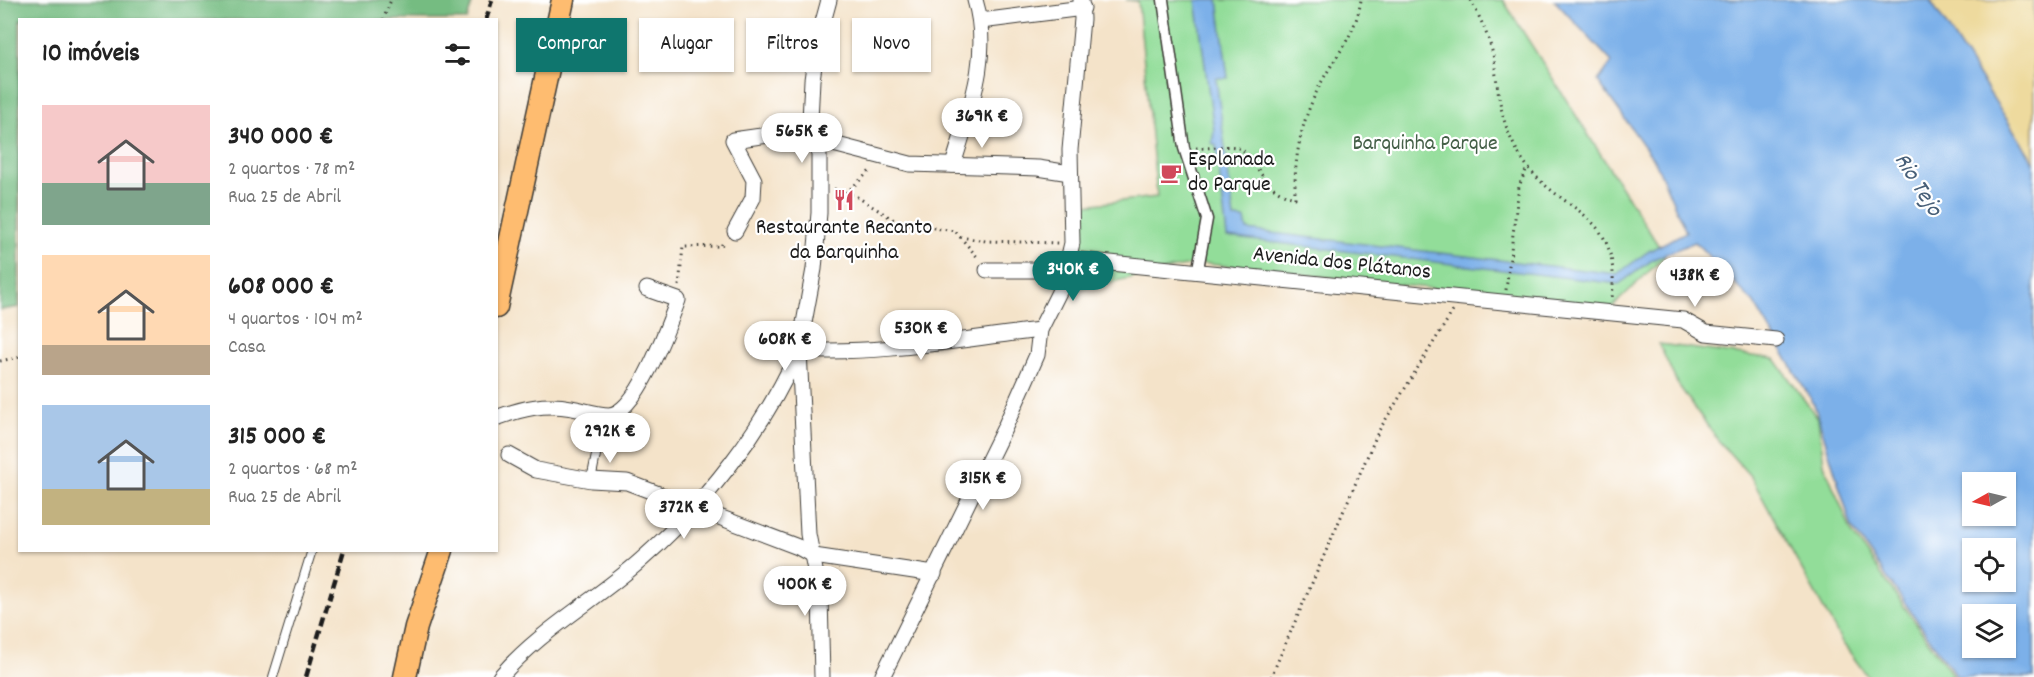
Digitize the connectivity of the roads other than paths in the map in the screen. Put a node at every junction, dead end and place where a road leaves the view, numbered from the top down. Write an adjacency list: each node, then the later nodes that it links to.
1 (562, 0): 15 (main road)
2 (829, 0): 7 (street)
3 (975, 0): 6 (street)
4 (1163, 0): 13 (street)
5 (1082, 4): 6 (street); 9 (street)
6 (981, 21): 8 (street)
7 (814, 136): 8 (street); 10 (street); 18 (street)
8 (953, 165): 9 (street)
9 (1070, 173): 11 (street)
10 (735, 231)
11 (1069, 257): 12 (street, Avenida dos Plátanos); 13 (street, Avenida dos Plátanos); 16 (street)
12 (987, 270)
13 (1200, 272): 17 (street, Avenida dos Plátanos)
14 (655, 291): 19 (street)
15 (498, 298)
16 (1040, 330): 18 (street); 27 (street)
17 (1776, 340)
18 (799, 350): 23 (street); 26 (street)
19 (609, 415): 20 (street); 22 (lane)
20 (498, 417)
21 (509, 455): 22 (street)
22 (591, 480): 23 (street)
23 (694, 507): 26 (street); 32 (street)
24 (311, 552): 29 (lane)
25 (441, 552): 28 (main road)
26 (814, 556): 27 (street); 33 (street)
27 (934, 574): 34 (street)
28 (416, 627): 30 (main road); 31 (main road)
29 (273, 677)
30 (391, 677)
31 (405, 677)
32 (500, 677)
33 (822, 677)
34 (882, 677)

